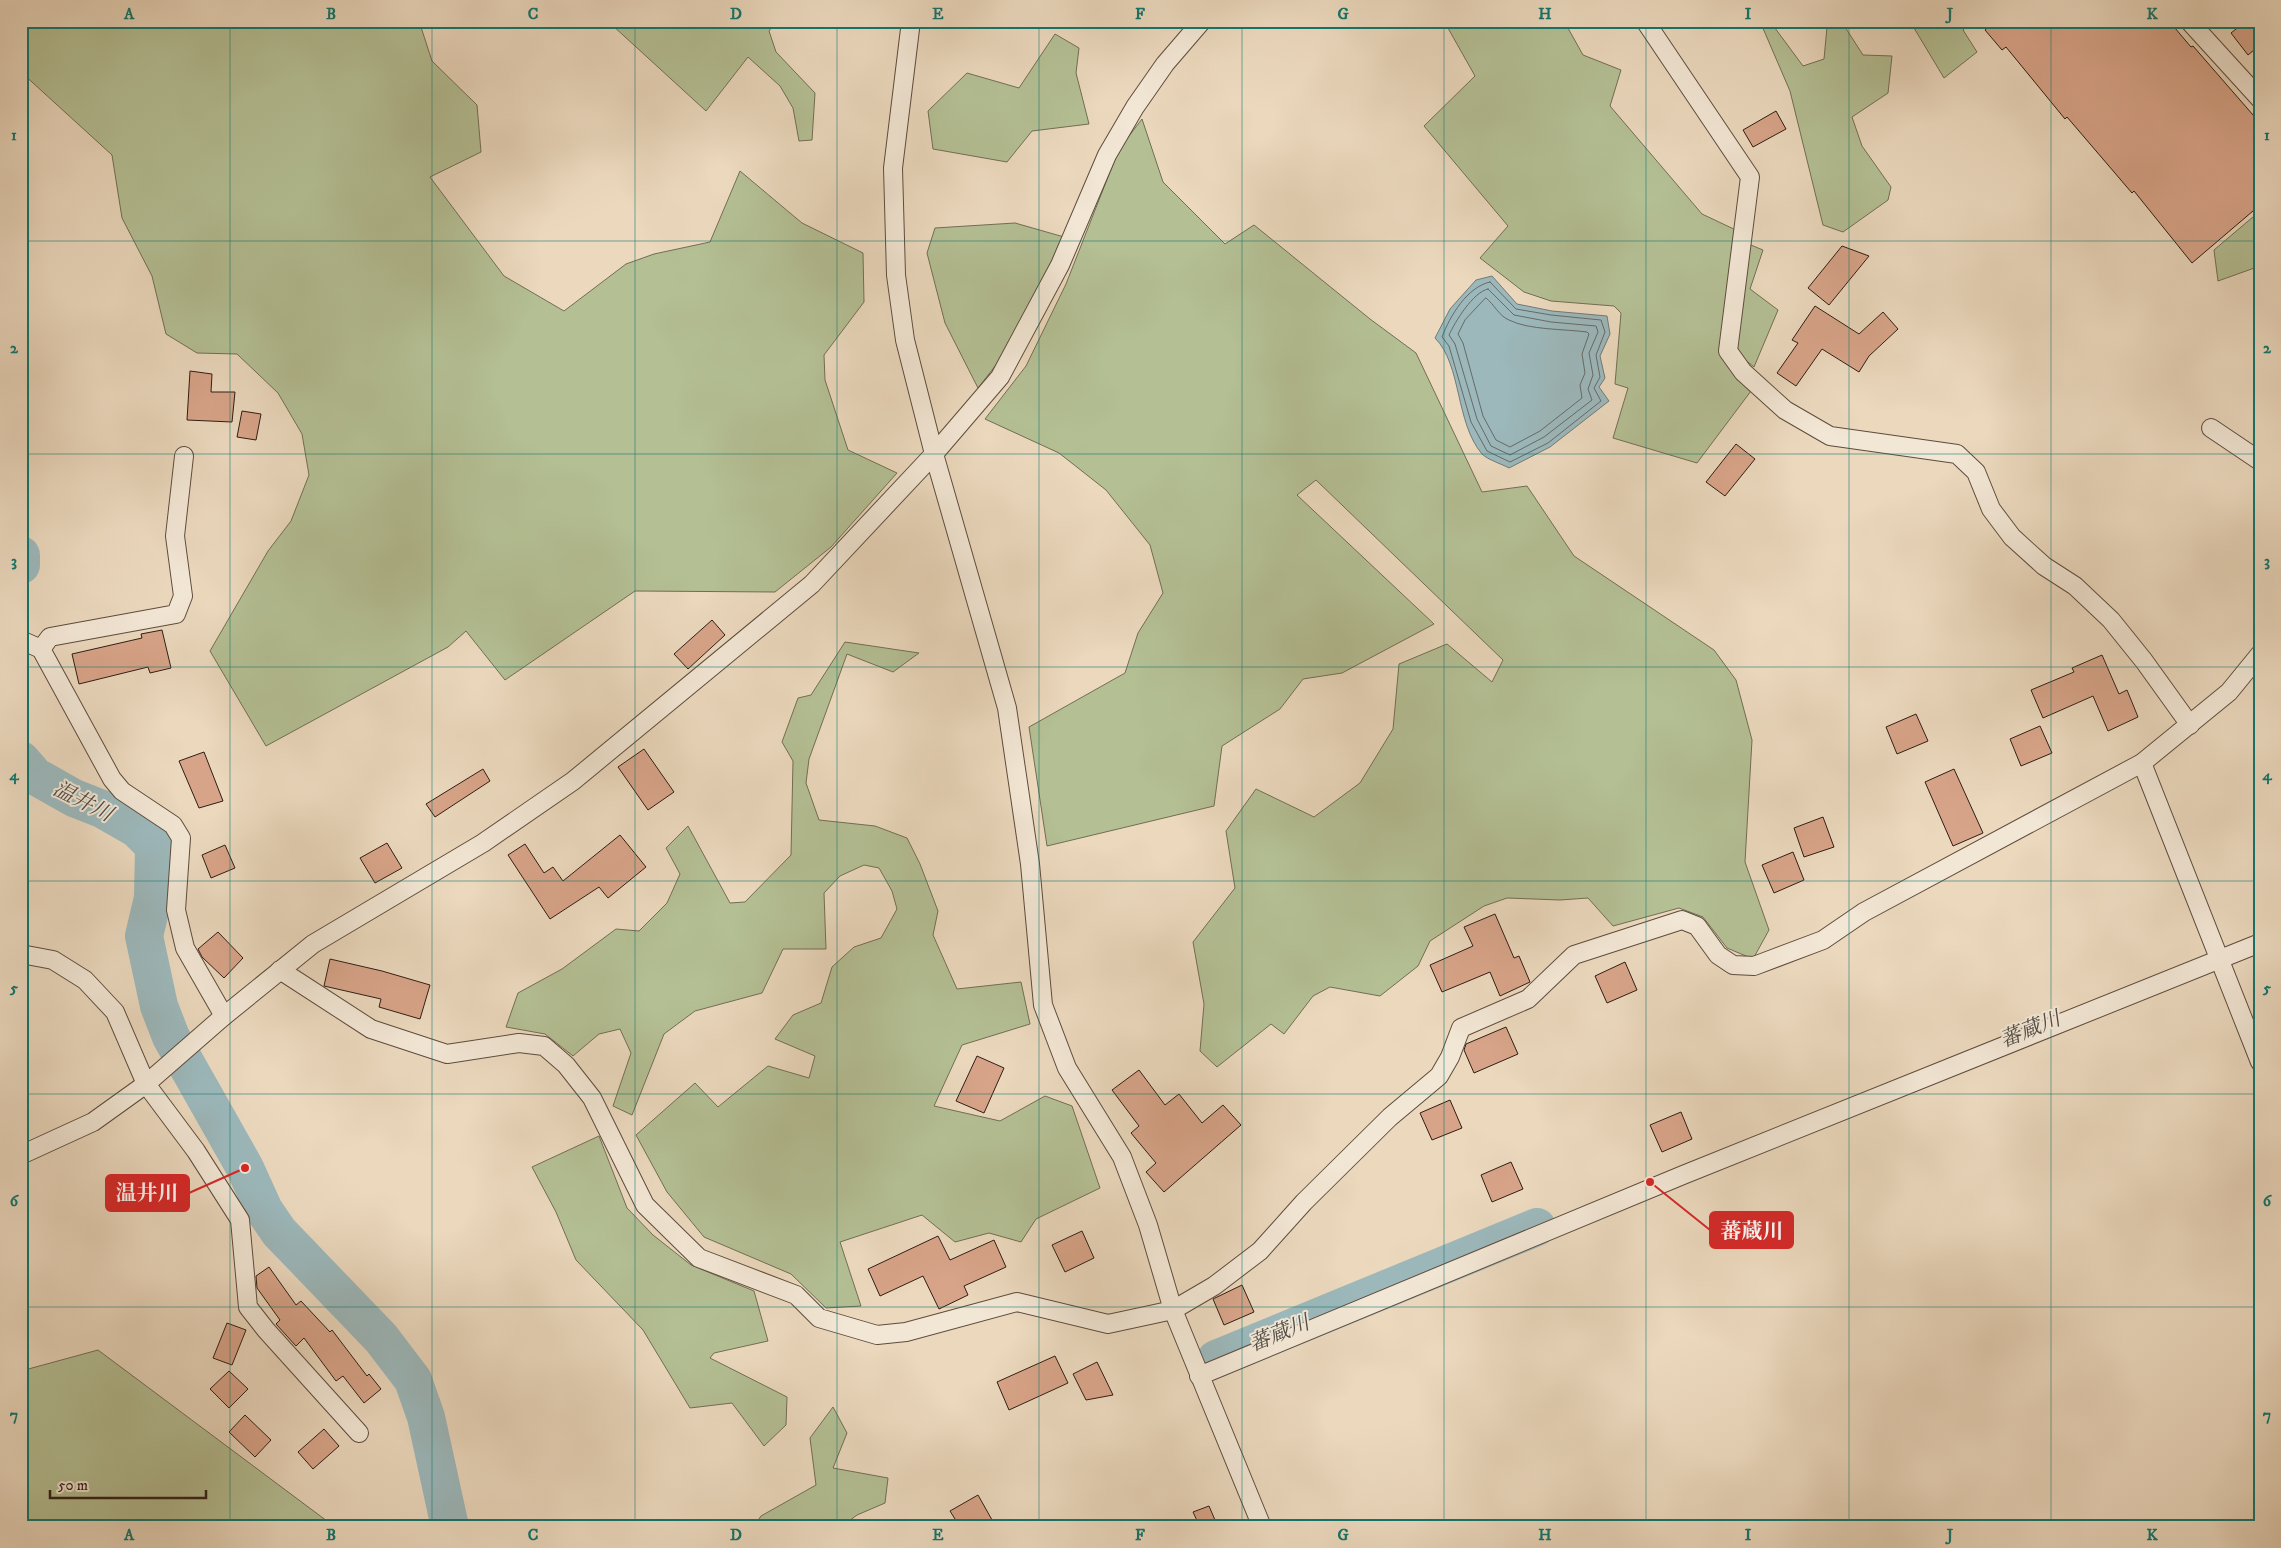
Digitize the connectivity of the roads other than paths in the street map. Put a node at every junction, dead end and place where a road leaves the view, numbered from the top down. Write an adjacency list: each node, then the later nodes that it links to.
1 (911, 21): 7 (street)
2 (1202, 21): 7 (street)
3 (1645, 21): 13 (street)
4 (2190, 21): 5 (street)
5 (2260, 99)
6 (2211, 428): 9 (street)
7 (934, 454): 18 (street); 23 (street)
8 (184, 456): 11 (street)
9 (2260, 460)
10 (21, 640): 11 (street)
11 (41, 649): 19 (street)
12 (2260, 654): 13 (street)
13 (2190, 725): 14 (street)
14 (2142, 763): 17 (street); 23 (street)
15 (2260, 943): 17 (street)
16 (21, 954): 21 (street)
17 (2218, 955): 20 (street); 24 (street)
18 (280, 970): 19 (street); 23 (street)
19 (224, 1016): 21 (street)
20 (2260, 1062)
21 (151, 1078): 22 (street); 25 (street)
22 (21, 1155)
23 (1174, 1310): 24 (street)
24 (1199, 1376): 26 (street)
25 (359, 1433)
26 (1262, 1527)

